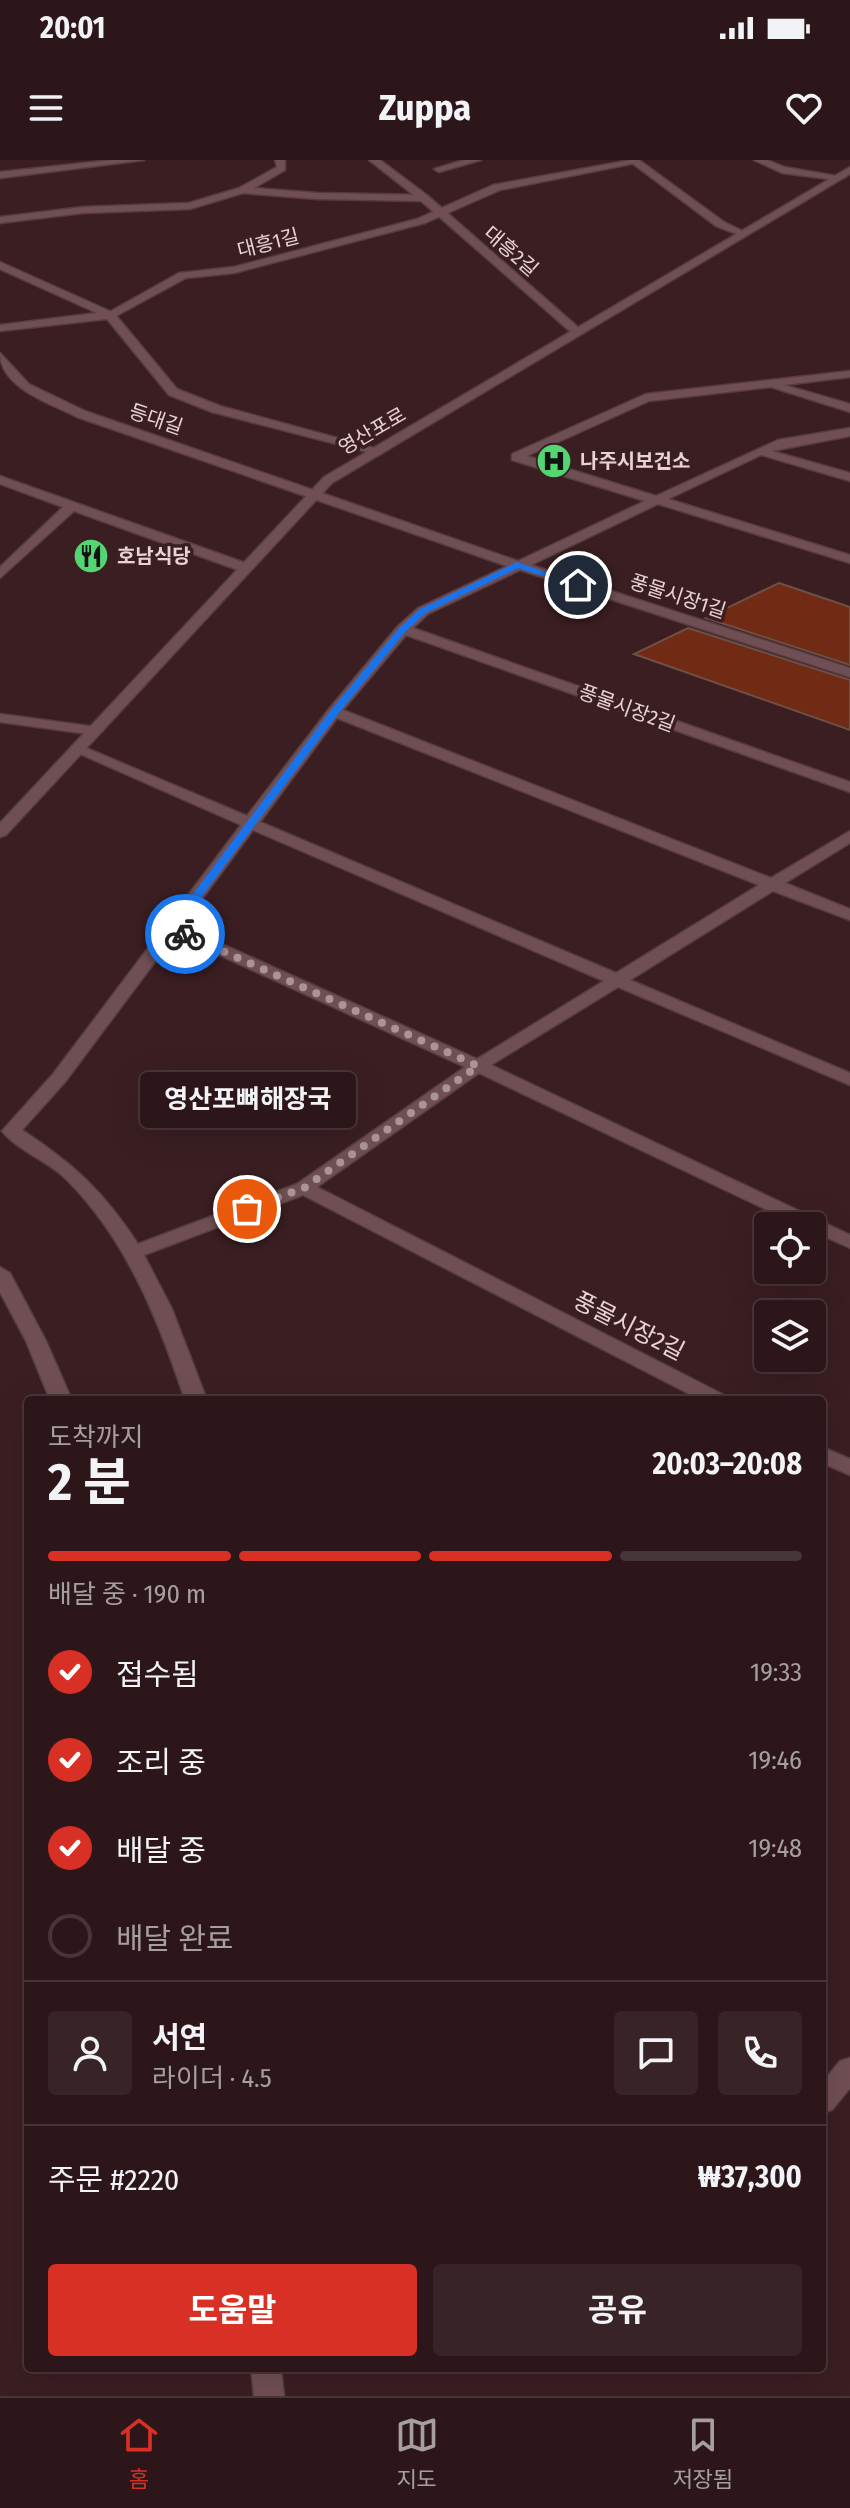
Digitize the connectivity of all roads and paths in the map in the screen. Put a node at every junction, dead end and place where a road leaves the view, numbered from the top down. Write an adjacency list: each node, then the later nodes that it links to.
1 (139, 160): 9 (street)
2 (280, 160): 11 (street)
3 (374, 160): 12 (street, 대흥2길)
4 (476, 160): 7 (street)
5 (759, 160): 10 (street)
6 (634, 161): 13 (street, 대흥1길); 15 (street)
7 (439, 169)
8 (850, 170): 10 (street, 영산포로)
9 (0, 175)
10 (837, 177): 15 (street, 영산포로)
11 (243, 190): 12 (street); 14 (street)
12 (424, 198): 13 (street, 대흥2길)
13 (439, 211): 17 (street, 대흥1길); 19 (street, 대흥2길)
14 (0, 220)
15 (742, 233): 19 (street, 영산포로)
16 (0, 265): 17 (street)
17 (110, 315): 18 (street); 25 (street)
18 (0, 328)
19 (576, 331): 25 (street, 영산포로)
20 (0, 356): 29 (street, 등대길)
21 (850, 374): 22 (street)
22 (765, 384): 23 (street); 30 (street)
23 (850, 408)
24 (850, 432): 26 (street)
25 (379, 451): 29 (street, 영산포로)
26 (760, 451): 27 (street); 30 (street)
27 (850, 477)
28 (0, 480): 31 (street)
29 (313, 495): 33 (street, 풍물시장1길); 34 (street, 영산포로)
30 (654, 499): 32 (street); 33 (street)
31 (71, 507): 34 (street); 35 (street)
32 (850, 559)
33 (517, 565): 36 (street); 37 (street, 풍물시장1길)
34 (246, 568): 40 (street, 영산포로)
35 (0, 574)
36 (403, 629): 38 (street); 42 (street, 풍물시장2길)
37 (850, 673)
38 (334, 712): 43 (street); 46 (street)
39 (0, 718): 40 (street)
40 (96, 731): 41 (street, 영산포로)
41 (79, 750): 43 (street); 44 (street, 영산포로)
42 (850, 787)
43 (251, 824): 48 (street); 49 (street)
44 (0, 832)
45 (850, 836): 46 (street)
46 (772, 885): 47 (street); 49 (street)
47 (850, 915)
48 (172, 928): 50 (street); 52 (street)
49 (617, 980): 50 (street); 51 (street)
50 (478, 1066): 53 (street); 54 (street)
51 (850, 1080)
52 (6, 1127): 55 (street)
53 (304, 1188): 55 (street); 59 (street, 풍물시장2길)
54 (850, 1242)
55 (132, 1253): 58 (street)
56 (0, 1273): 57 (street)
57 (59, 1396)
58 (194, 1396)
59 (709, 1396)
60 (826, 1456): 61 (street)
61 (850, 1468)
62 (850, 2069): 63 (street)
63 (826, 2097)
64 (266, 2372): 65 (street)
65 (269, 2396)

